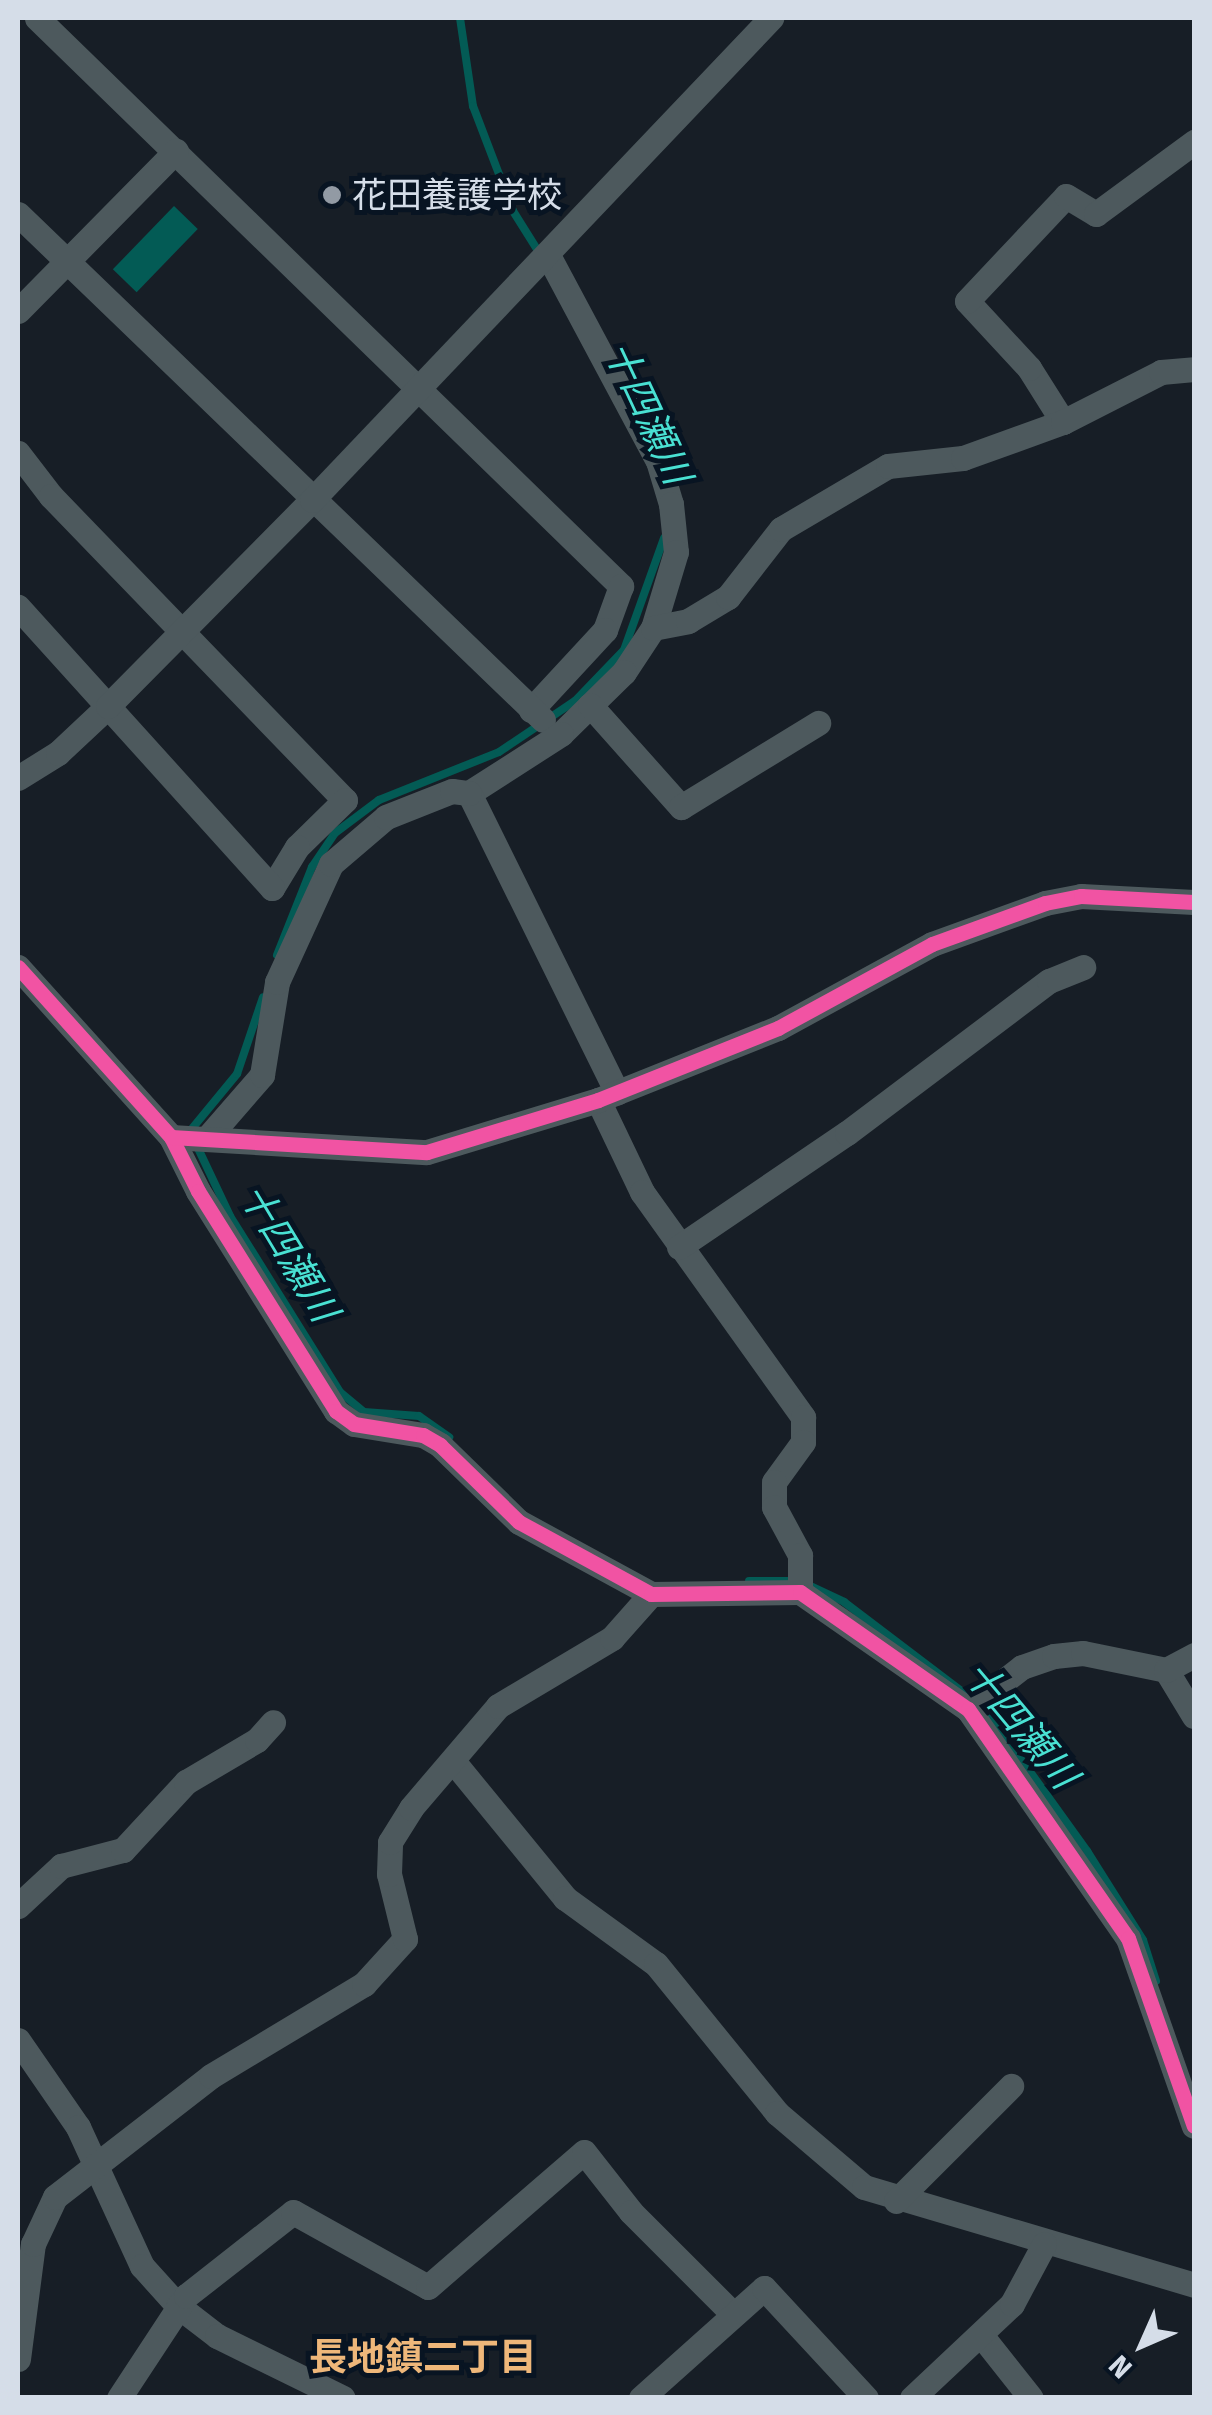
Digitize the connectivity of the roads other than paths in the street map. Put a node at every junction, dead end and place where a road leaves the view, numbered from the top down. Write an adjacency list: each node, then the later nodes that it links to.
1 (37, 18): 4 (street)
2 (771, 18): 6 (street)
3 (1194, 142): 11 (street)
4 (176, 151): 7 (street); 10 (street)
5 (18, 214): 7 (street)
6 (549, 257): 10 (street); 16 (street)
7 (66, 260): 8 (street); 13 (street)
8 (18, 311)
9 (1194, 369): 11 (street)
10 (420, 390): 13 (street); 19 (street)
11 (1063, 422): 16 (street)
12 (18, 453): 15 (street)
13 (312, 500): 15 (street); 19 (street)
14 (18, 607): 18 (street)
15 (185, 627): 18 (street); 24 (street)
16 (653, 628): 17 (street)
17 (590, 705): 20 (street); 21 (street)
18 (108, 706): 22 (street); 24 (street)
19 (530, 710): 21 (street)
20 (818, 722)
21 (561, 734): 23 (street)
22 (18, 778)
23 (469, 793): 24 (street); 28 (street)
24 (362, 813): 29 (street)
25 (1194, 902): 28 (street)
26 (1082, 967): 31 (street)
27 (18, 968): 30 (street)
28 (608, 1096): 29 (street); 31 (street)
29 (209, 1136): 30 (street)
30 (171, 1137): 33 (street)
31 (679, 1247): 32 (street)
32 (800, 1592): 33 (street); 36 (street)
33 (652, 1594): 39 (street)
34 (1194, 1654): 35 (street)
35 (1166, 1670): 36 (street); 37 (street)
36 (968, 1710): 43 (street)
37 (1194, 1716)
38 (274, 1722): 40 (street)
39 (453, 1760): 44 (street); 45 (street)
40 (18, 1906)
41 (18, 2040): 44 (street)
42 (1011, 2086): 45 (street)
43 (1194, 2126)
44 (94, 2168): 48 (street); 51 (street)
45 (896, 2201): 46 (street)
46 (1044, 2244): 47 (street); 50 (street)
47 (1194, 2286)
48 (178, 2306): 49 (street); 52 (street); 53 (street)
49 (732, 2313): 54 (street); 55 (street)
50 (981, 2335): 56 (street); 57 (street)
51 (18, 2359)
52 (120, 2398)
53 (343, 2398)
54 (642, 2398)
55 (866, 2398)
56 (912, 2398)
57 (1031, 2398)

